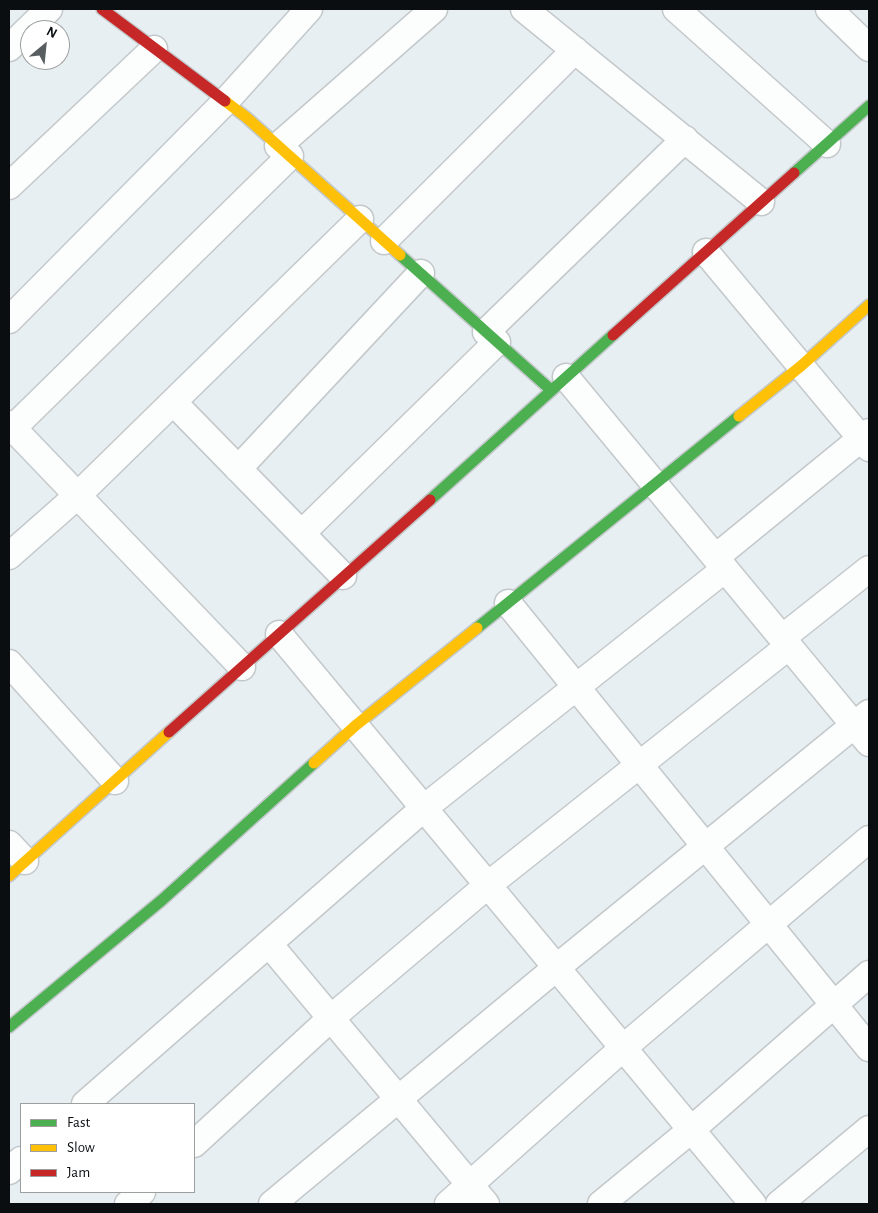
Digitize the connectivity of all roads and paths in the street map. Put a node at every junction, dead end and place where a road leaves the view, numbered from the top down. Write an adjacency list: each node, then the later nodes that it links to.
1 (49, 9): 8 (street)
2 (102, 9): 10 (street)
3 (309, 9): 12 (street)
4 (434, 9): 16 (street)
5 (524, 9): 11 (street)
6 (676, 9): 15 (street)
7 (829, 9): 9 (street)
8 (9, 48)
9 (869, 48)
10 (154, 49): 12 (street); 17 (street)
11 (575, 50): 14 (street); 20 (street)
12 (225, 102): 16 (street); 24 (street)
13 (869, 106): 15 (street)
14 (685, 139): 18 (street); 25 (street)
15 (827, 144): 18 (street)
16 (284, 151): 19 (street); 29 (street)
17 (9, 186)
18 (761, 202): 21 (street)
19 (360, 220): 20 (street); 28 (street)
20 (384, 241): 22 (street)
21 (706, 252): 26 (street); 27 (street)
22 (421, 273): 25 (street); 31 (street)
23 (869, 305): 26 (street)
24 (9, 320)
25 (492, 337): 27 (street); 34 (street)
26 (801, 366): 30 (street); 32 (street)
27 (559, 384): 32 (street); 38 (street)
28 (173, 402): 31 (street); 33 (street)
29 (13, 436): 33 (street)
30 (867, 439): 36 (street)
31 (238, 469): 34 (street)
32 (655, 484): 36 (street); 39 (street)
33 (78, 496): 35 (street); 43 (street)
34 (302, 533): 38 (street)
35 (9, 556)
36 (721, 563): 41 (street); 44 (street)
37 (869, 569): 41 (street)
38 (344, 576): 40 (street)
39 (508, 603): 44 (street); 45 (street)
40 (279, 634): 43 (street); 45 (street)
41 (786, 642): 46 (street); 47 (street)
42 (9, 663): 48 (street)
43 (242, 667): 48 (street)
44 (576, 687): 47 (street); 49 (street)
45 (355, 726): 49 (street); 60 (street)
46 (864, 727): 51 (street)
47 (639, 764): 51 (street); 53 (street)
48 (115, 781): 52 (street)
49 (424, 808): 53 (street); 55 (street)
50 (869, 839): 54 (street)
51 (705, 847): 54 (street); 56 (street)
52 (14, 860)
53 (488, 886): 56 (street); 59 (street)
54 (769, 925): 58 (street); 61 (street)
55 (269, 944): 59 (street); 64 (street)
56 (556, 968): 61 (street); 63 (street)
57 (869, 974): 58 (street)
58 (834, 1004): 62 (street); 66 (street)
59 (331, 1018): 63 (street); 67 (street)
60 (9, 1027)
61 (623, 1048): 66 (street); 71 (street)
62 (869, 1048)
63 (399, 1098): 71 (street); 73 (street)
64 (86, 1103)
65 (869, 1129): 77 (street)
66 (692, 1130): 75 (street); 76 (street)
67 (195, 1143)
68 (20, 1161): 69 (street)
69 (9, 1171)
70 (141, 1193): 72 (street)
71 (478, 1195): 74 (street)
72 (128, 1204)
73 (272, 1204)
74 (448, 1204)
75 (601, 1204)
76 (753, 1204)
77 (779, 1204)

